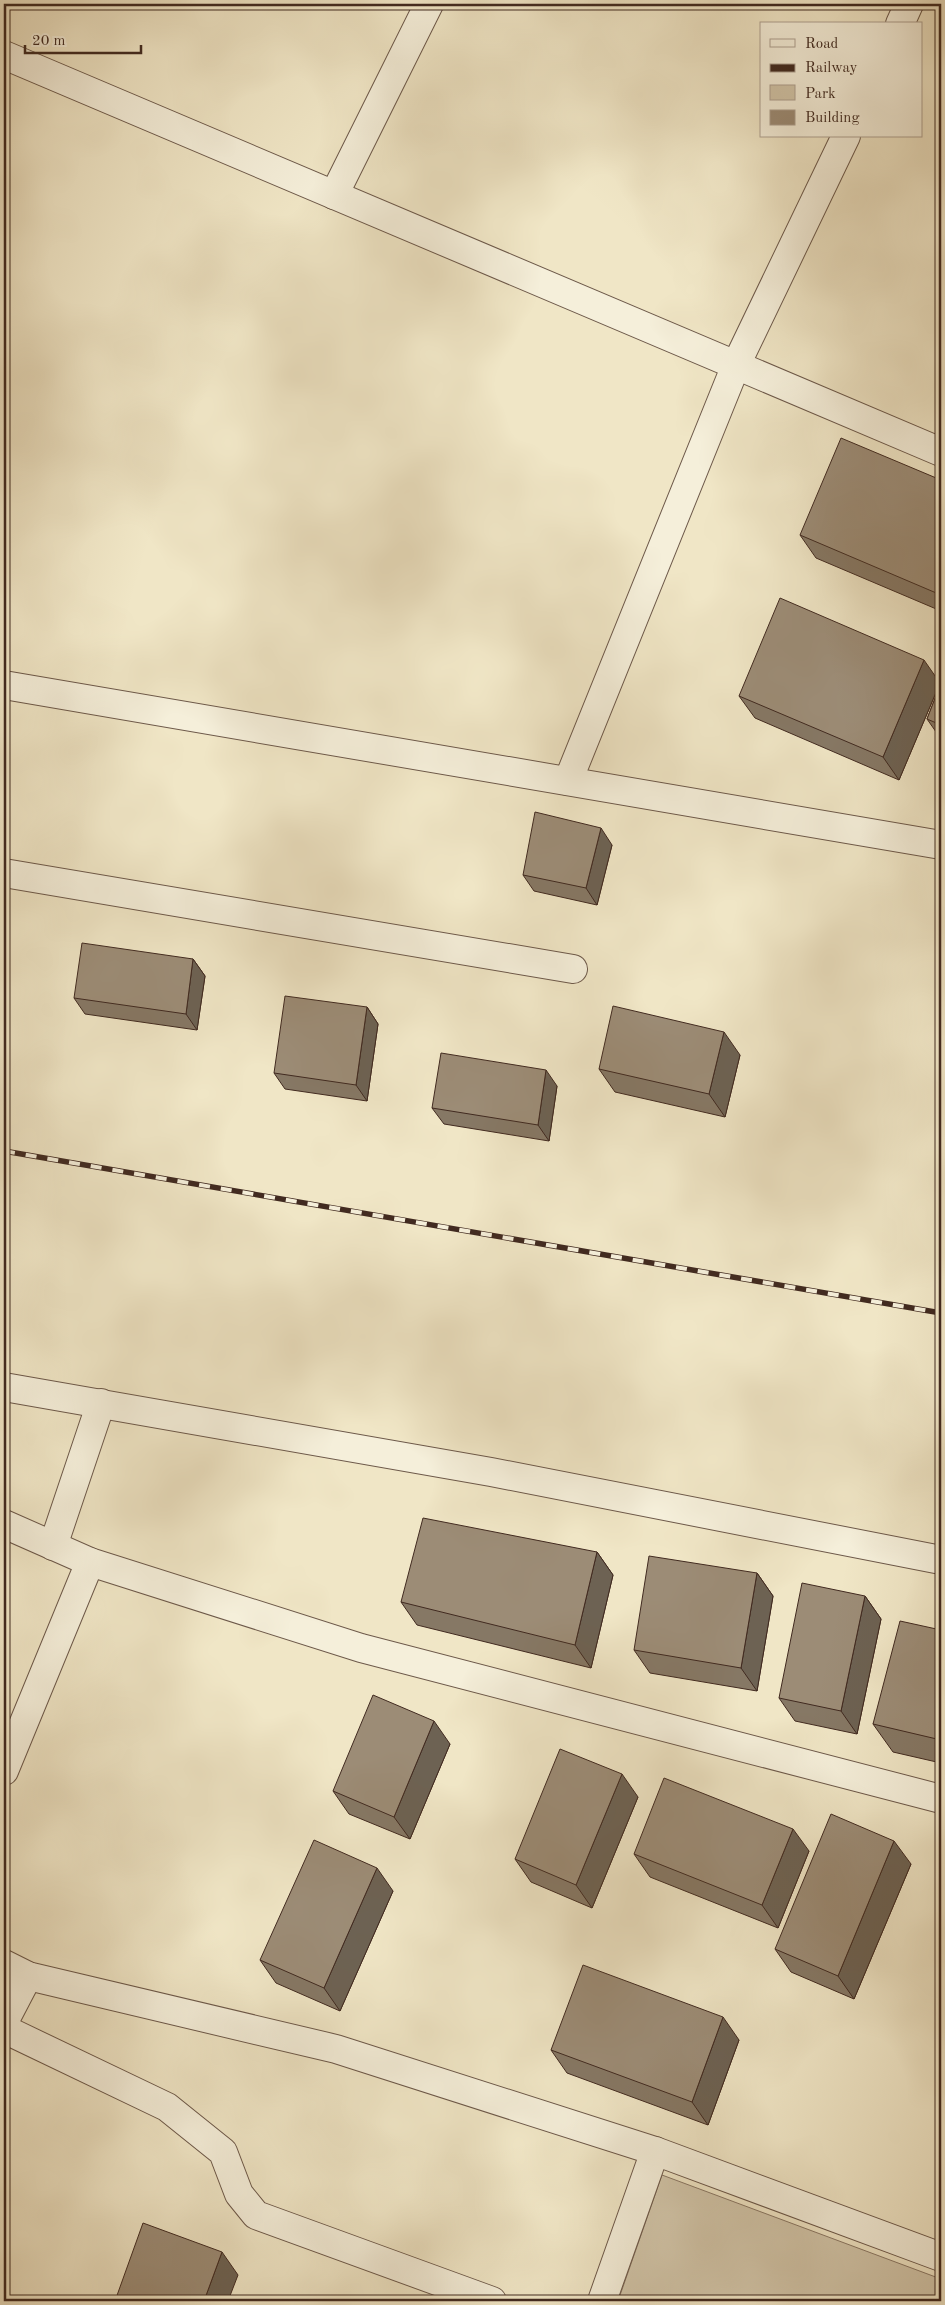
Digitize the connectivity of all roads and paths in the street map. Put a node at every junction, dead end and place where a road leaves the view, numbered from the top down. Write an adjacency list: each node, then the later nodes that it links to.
1 (429, 4): 6 (street)
2 (909, 4): 3 (street)
3 (901, 22)
4 (4, 55): 6 (street)
5 (845, 138): 7 (street)
6 (334, 194): 7 (street)
7 (736, 365): 8 (street); 10 (street)
8 (941, 452)
9 (4, 685): 10 (street)
10 (568, 781): 11 (street)
11 (941, 845)
12 (4, 873): 13 (street)
13 (573, 970)
14 (4, 1387): 15 (street)
15 (101, 1404): 17 (street); 18 (street)
16 (4, 1524): 17 (street)
17 (53, 1546): 19 (street)
18 (941, 1560)
19 (90, 1562): 20 (street); 21 (street)
20 (4, 1771)
21 (941, 1799)
22 (4, 1964): 23 (street)
23 (28, 1976): 24 (street); 26 (street)
24 (4, 2022)
25 (4, 2029): 28 (street)
26 (655, 2151): 27 (street); 29 (street)
27 (941, 2257)
28 (492, 2301)
29 (602, 2301)

